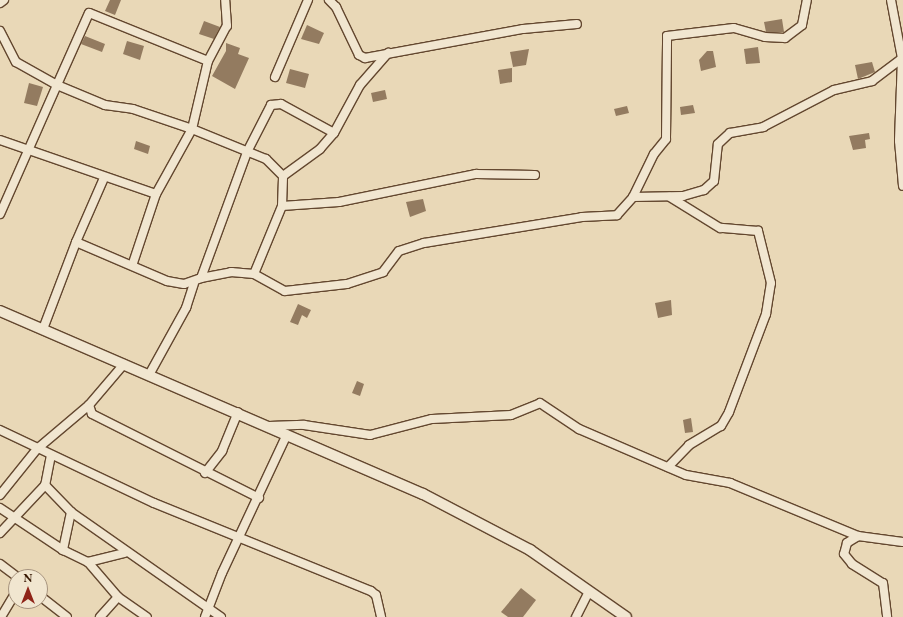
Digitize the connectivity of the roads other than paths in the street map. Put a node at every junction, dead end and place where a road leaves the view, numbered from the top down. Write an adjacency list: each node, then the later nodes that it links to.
1 (4, 0): 7 (street)
2 (225, 0): 13 (street)
3 (308, 0): 14 (street)
4 (329, 0): 11 (street)
5 (807, 0): 26 (street)
6 (891, 0): 10 (street)
7 (0, 3)
8 (577, 24): 11 (street)
9 (0, 31): 15 (street)
10 (900, 31): 12 (street)
11 (388, 52): 17 (street)
12 (902, 58): 24 (street); 27 (street)
13 (208, 61): 15 (street); 16 (street)
14 (276, 77)
15 (57, 85): 16 (street); 19 (street)
16 (192, 129): 20 (street); 25 (street)
17 (334, 133): 20 (street); 22 (street)
18 (0, 140): 19 (street)
19 (29, 150): 23 (street); 29 (street)
20 (247, 152): 22 (street); 33 (street)
21 (535, 175): 28 (street)
22 (283, 176): 28 (street)
23 (104, 178): 25 (street); 30 (street)
24 (903, 186)
25 (156, 194): 31 (street)
26 (633, 197): 27 (street); 32 (street)
27 (670, 197): 45 (street)
28 (282, 206): 32 (street)
29 (0, 214)
30 (76, 242): 31 (street); 35 (street)
31 (133, 263): 33 (street)
32 (254, 274): 33 (street)
33 (198, 280): 37 (street)
34 (0, 311): 35 (street)
35 (42, 329): 36 (street)
36 (124, 364): 37 (street); 38 (street)
37 (149, 375): 39 (street)
38 (89, 405): 43 (street); 46 (street)
39 (238, 412): 40 (street); 46 (street)
40 (270, 426): 42 (street); 45 (street)
41 (0, 430): 43 (street)
42 (287, 434): 49 (street); 62 (street)
43 (37, 449): 44 (street); 48 (street)
44 (51, 455): 47 (street); 54 (street)
45 (668, 468): 55 (street)
46 (205, 473): 49 (street)
47 (45, 485): 51 (street); 52 (street)
48 (0, 495)
49 (259, 498): 54 (street)
50 (0, 508): 52 (street)
51 (70, 512): 57 (street); 58 (street)
52 (16, 520): 53 (street); 57 (street)
53 (0, 533)
54 (241, 536): 66 (street); 73 (street)
55 (858, 536): 56 (street); 76 (street)
56 (902, 540)
57 (63, 550): 59 (street)
58 (125, 553): 59 (street); 66 (street)
59 (88, 562): 63 (street)
60 (0, 564): 61 (street)
61 (8, 570)
62 (589, 592): 74 (street); 75 (street)
63 (118, 597): 69 (street); 70 (street)
64 (48, 602): 68 (street)
65 (8, 605): 67 (street)
66 (209, 606): 71 (street); 72 (street)
67 (1, 617)
68 (67, 617)
69 (100, 617)
70 (147, 617)
71 (205, 617)
72 (221, 617)
73 (381, 617)
74 (576, 617)
75 (626, 617)
76 (887, 617)

